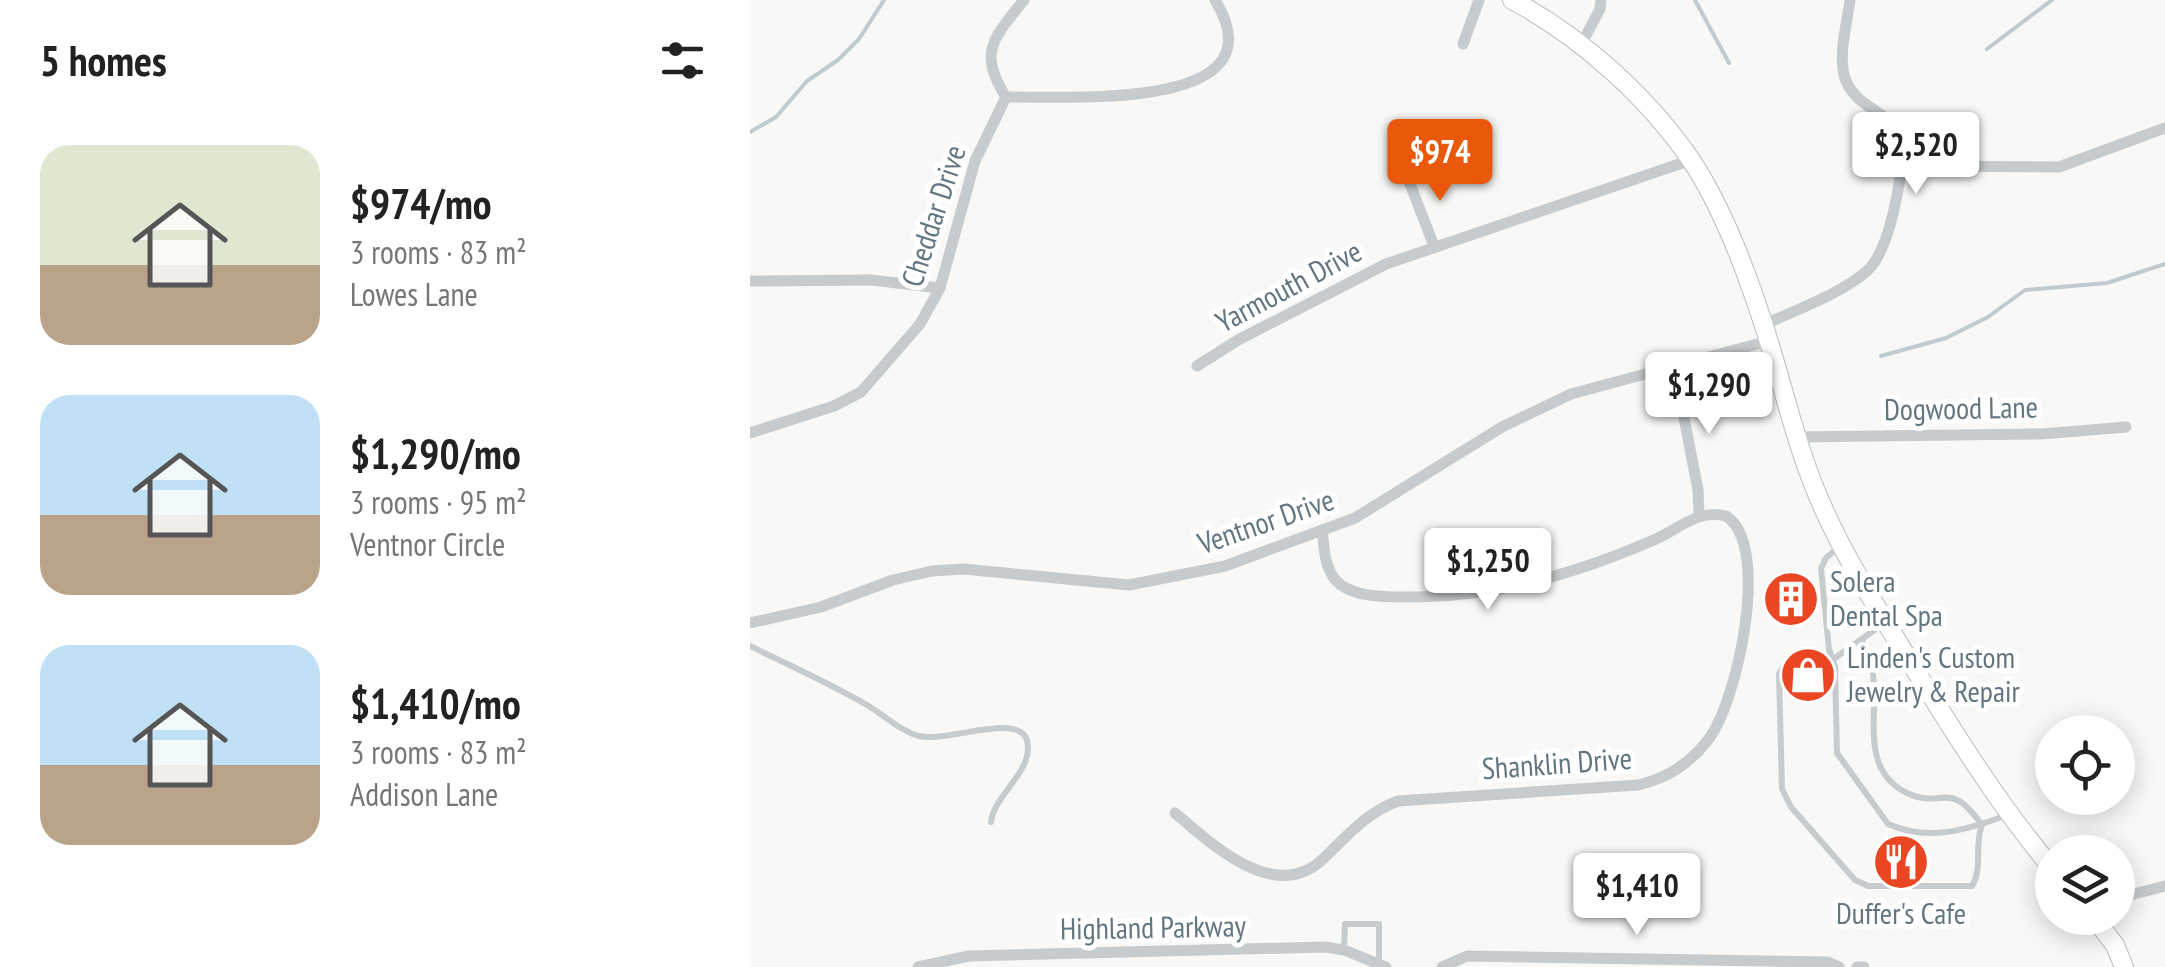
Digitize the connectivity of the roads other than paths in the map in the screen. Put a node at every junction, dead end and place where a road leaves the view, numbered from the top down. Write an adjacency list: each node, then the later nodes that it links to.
1 (1024, 0): 9 (street)
2 (1215, 0): 9 (street)
3 (1479, 0): 8 (street)
4 (1512, 0): 7 (main road)
5 (1601, 0): 7 (street)
6 (1850, 0): 12 (street)
7 (1582, 43): 11 (main road)
8 (1463, 44)
9 (1006, 97): 16 (street, Cheddar Drive)
10 (2165, 128): 12 (street)
11 (1691, 160): 14 (street, Yarmouth Drive); 17 (main road)
12 (1902, 166): 17 (street, Ventnor Drive)
13 (1407, 176): 14 (street)
14 (1434, 246): 18 (street, Yarmouth Drive)
15 (750, 282): 16 (street)
16 (940, 288): 21 (street, Cheddar Drive)
17 (1766, 333): 19 (street, Ventnor Drive); 22 (main road)
18 (1197, 366)
19 (1674, 366): 23 (street); 24 (street, Ventnor Drive)
20 (2126, 427): 22 (street, Dogwood Lane)
21 (750, 433)
22 (1796, 436): 25 (main road)
23 (1699, 514): 24 (street); 31 (street, Shanklin Drive)
24 (1322, 530): 27 (street, Ventnor Drive)
25 (1842, 546): 26 (main road); 30 (lane)
26 (1886, 622): 28 (lane); 32 (main road)
27 (750, 623)
28 (1862, 639): 30 (lane); 34 (lane)
29 (750, 646): 33 (lane)
30 (1832, 660): 34 (lane); 34 (lane)
31 (1175, 813)
32 (2009, 814): 34 (lane); 35 (main road)
33 (991, 822)
34 (1982, 824)
35 (2035, 847)
36 (2165, 886): 37 (street)
37 (2135, 894)
38 (2107, 935): 50 (main road)
39 (1344, 950): 40 (street, Highland Parkway); 45 (street, Highland Parkway); 45 (lane)
40 (1245, 952): 41 (street, Highland Parkway); 47 (street)
41 (968, 962): 46 (street, Highland Parkway)
42 (1601, 962): 43 (street); 48 (street)
43 (1684, 963): 44 (street)
44 (1764, 964): 49 (street)
45 (1382, 965)
46 (918, 967)
47 (1246, 967)
48 (1442, 967)
49 (1839, 967)
50 (2124, 967)

